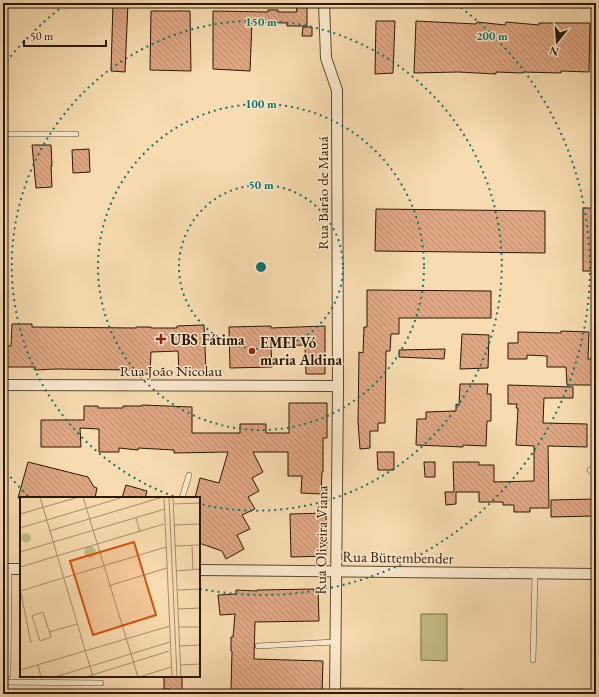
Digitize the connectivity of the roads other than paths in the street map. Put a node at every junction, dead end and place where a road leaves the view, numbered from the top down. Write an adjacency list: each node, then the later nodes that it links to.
1 (324, 3): 5 (street, Rua Barão de Mauá)
2 (3, 134): 3 (lane)
3 (76, 134)
4 (3, 385): 5 (street, Rua João Nicolau)
5 (338, 386): 14 (street, Rua Oliveira Viana)
6 (590, 470): 8 (lane)
7 (189, 475): 9 (lane)
8 (596, 476)
9 (182, 497)
10 (6, 569): 11 (street); 20 (lane)
11 (20, 569)
12 (596, 569): 16 (lane)
13 (200, 570): 14 (street, Rua Büttembender)
14 (336, 571): 15 (street, Rua Büttembender); 17 (street, Rua Oliveira Viana)
15 (535, 573): 16 (street, Rua Büttembender); 19 (lane)
16 (596, 574)
17 (335, 642): 18 (lane); 23 (street, Rua Oliveira Viana)
18 (258, 646)
19 (533, 660)
20 (8, 675)
21 (3, 682): 22 (lane)
22 (101, 683)
23 (335, 694)

